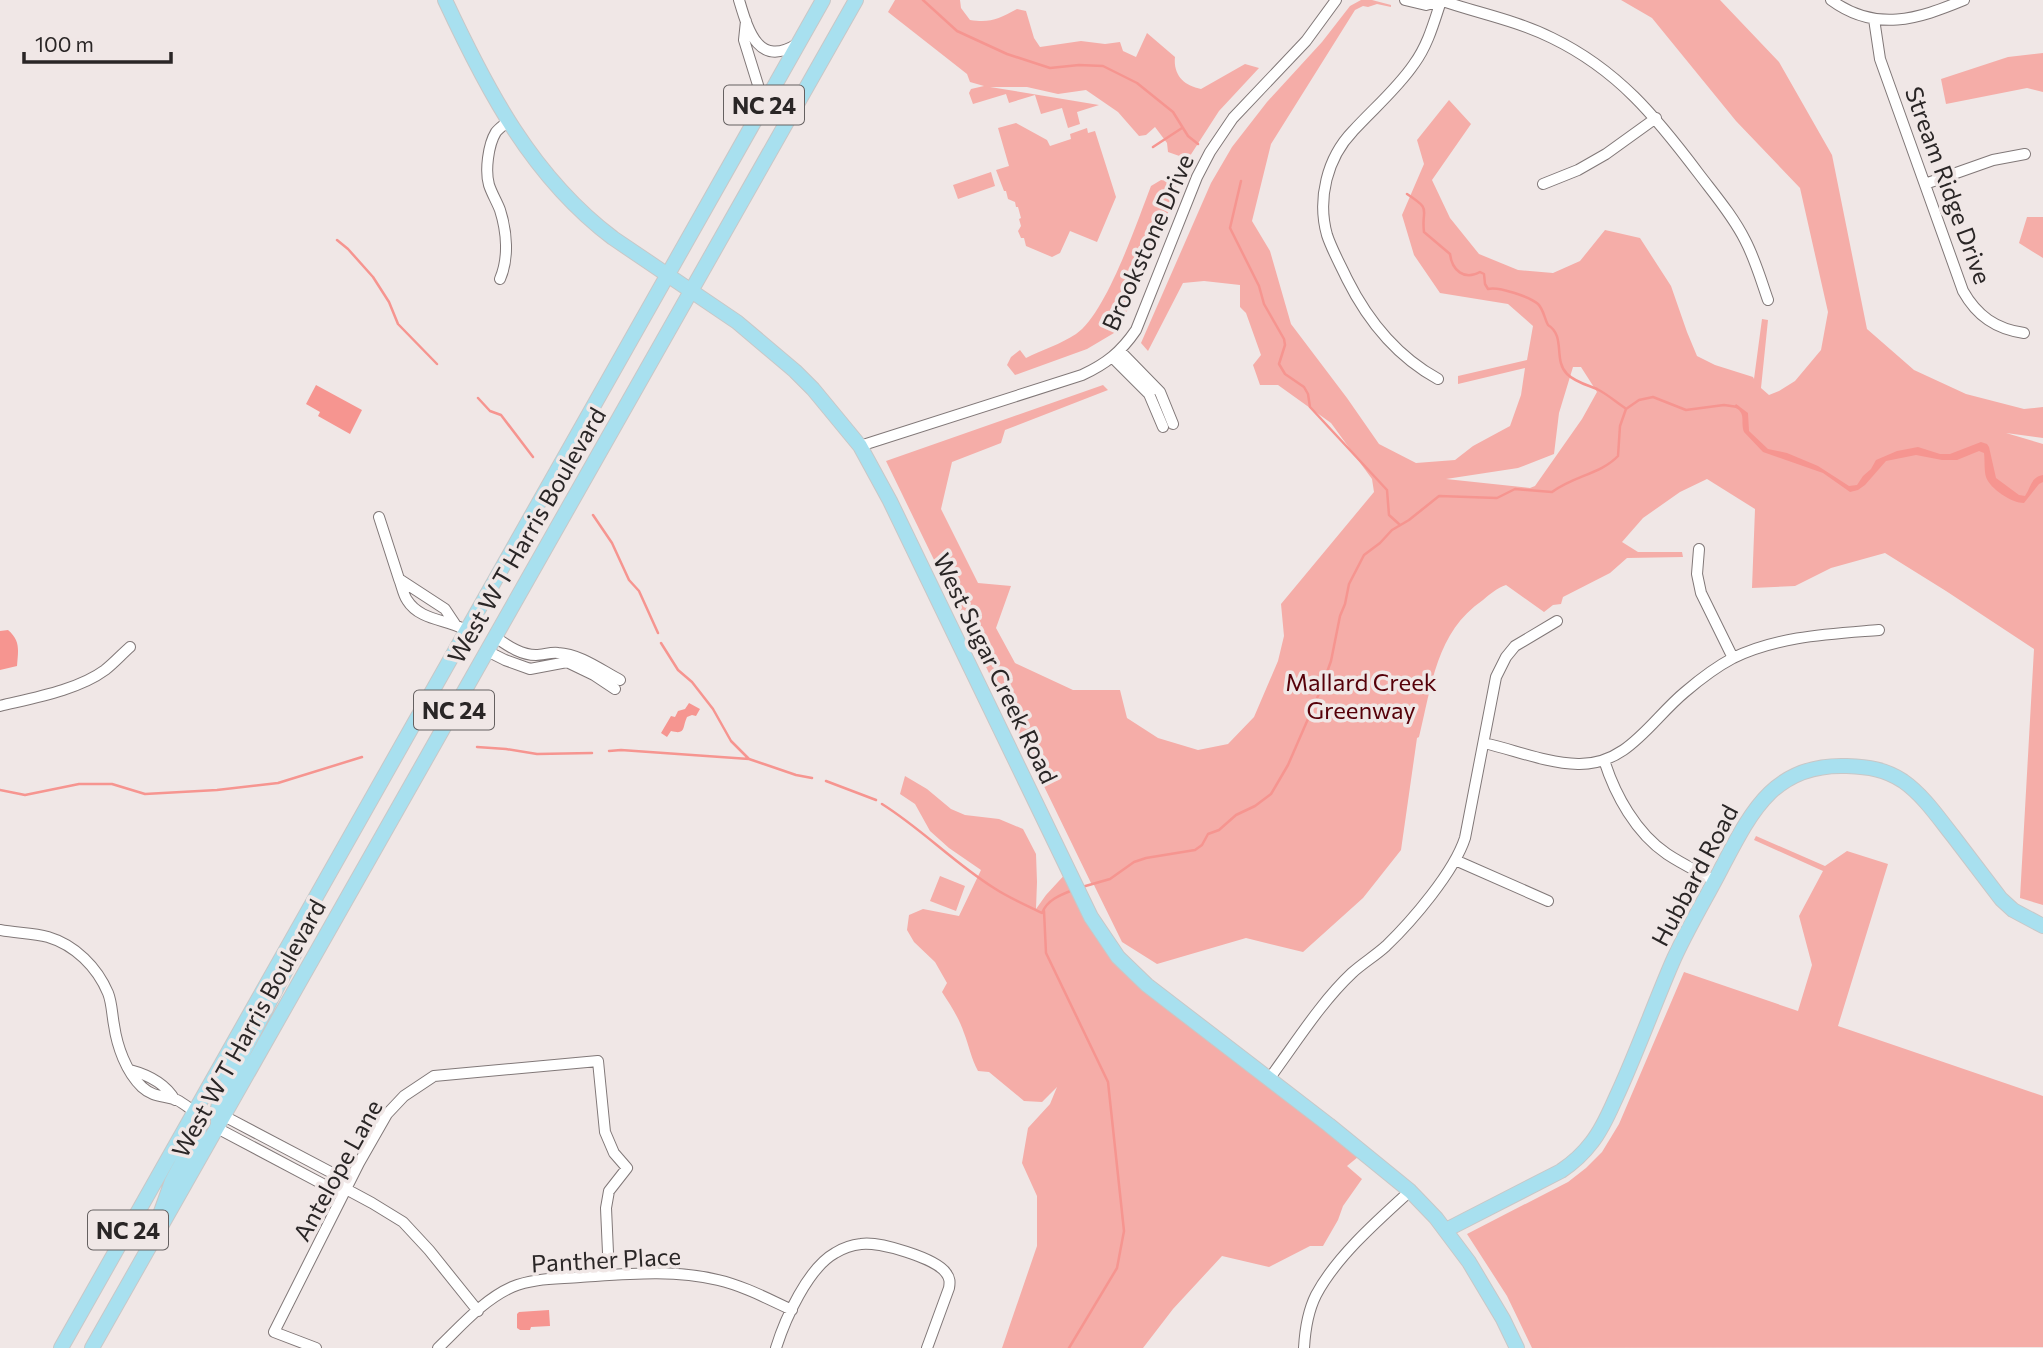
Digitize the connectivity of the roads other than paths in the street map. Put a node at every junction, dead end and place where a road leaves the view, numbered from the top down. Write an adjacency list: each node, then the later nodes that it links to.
1 (445, 0): 15 (main road, West Sugar Creek Road)
2 (739, 0): 11 (street)
3 (823, 0): 12 (main road, West W T Harris Boulevard / NC 24)
4 (856, 0): 21 (main road, West W T Harris Boulevard / NC 24)
5 (1336, 0): 24 (street, Brookstone Drive)
6 (1405, 0): 7 (street)
7 (1440, 0): 14 (street); 25 (street)
8 (1831, 0): 10 (street)
9 (1964, 0): 10 (street)
10 (1874, 19): 18 (street, Stream Ridge Drive)
11 (746, 21): 12 (street); 13 (street)
12 (799, 43): 13 (main road, West W T Harris Boulevard / NC 24)
13 (761, 110): 19 (main road, West W T Harris Boulevard / NC 24)
14 (1656, 118): 17 (street); 22 (street)
15 (508, 121): 19 (main road, West Sugar Creek Road); 20 (street)
16 (2025, 155): 18 (street)
17 (1543, 184)
18 (1925, 184): 23 (street, Stream Ridge Drive)
19 (667, 276): 21 (main road, West Sugar Creek Road); 31 (main road, West W T Harris Boulevard / NC 24)
20 (500, 279)
21 (691, 292): 27 (main road, West Sugar Creek Road); 33 (main road, West W T Harris Boulevard / NC 24)
22 (1768, 300)
23 (2024, 333)
24 (1117, 354): 26 (street); 27 (street, Brookstone Drive)
25 (1438, 379)
26 (1168, 426)
27 (860, 446): 46 (main road, West Sugar Creek Road)
28 (379, 517): 31 (street)
29 (1699, 549): 36 (street)
30 (1558, 621): 38 (street)
31 (460, 627): 42 (main road, West W T Harris Boulevard / NC 24)
32 (1879, 630): 36 (street)
33 (495, 636): 35 (main road, West W T Harris Boulevard / NC 24); 35 (street)
34 (130, 647): 37 (street)
35 (487, 651): 48 (main road, West W T Harris Boulevard / NC 24)
36 (1733, 658): 39 (street)
37 (0, 706)
38 (1484, 743): 39 (street); 40 (street)
39 (1604, 760): 41 (street)
40 (1455, 860): 43 (street); 46 (street)
41 (1715, 881): 44 (main road, Hubbard Road); 51 (main road, Hubbard Road)
42 (323, 884): 47 (main road, West W T Harris Boulevard / NC 24); 48 (main road)
43 (1548, 901)
44 (2043, 926)
45 (0, 930): 47 (street)
46 (1269, 1079): 50 (main road, West Sugar Creek Road)
47 (195, 1112): 52 (main road); 56 (main road, West W T Harris Boulevard / NC 24)
48 (221, 1122): 49 (street); 52 (main road, West W T Harris Boulevard / NC 24)
49 (346, 1189): 53 (street, Antelope Lane); 55 (street); 58 (street, Antelope Lane)
50 (1410, 1191): 51 (main road, West Sugar Creek Road); 62 (street)
51 (1446, 1230): 63 (main road, West Sugar Creek Road)
52 (149, 1248): 57 (main road, West W T Harris Boulevard / NC 24)
53 (609, 1275): 54 (street, Panther Place); 55 (street, Panther Place)
54 (792, 1310): 60 (street); 61 (street)
55 (478, 1311): 59 (street, Panther Place)
56 (61, 1348)
57 (92, 1348)
58 (316, 1348)
59 (438, 1348)
60 (776, 1348)
61 (927, 1348)
62 (1304, 1348)
63 (1517, 1348)

